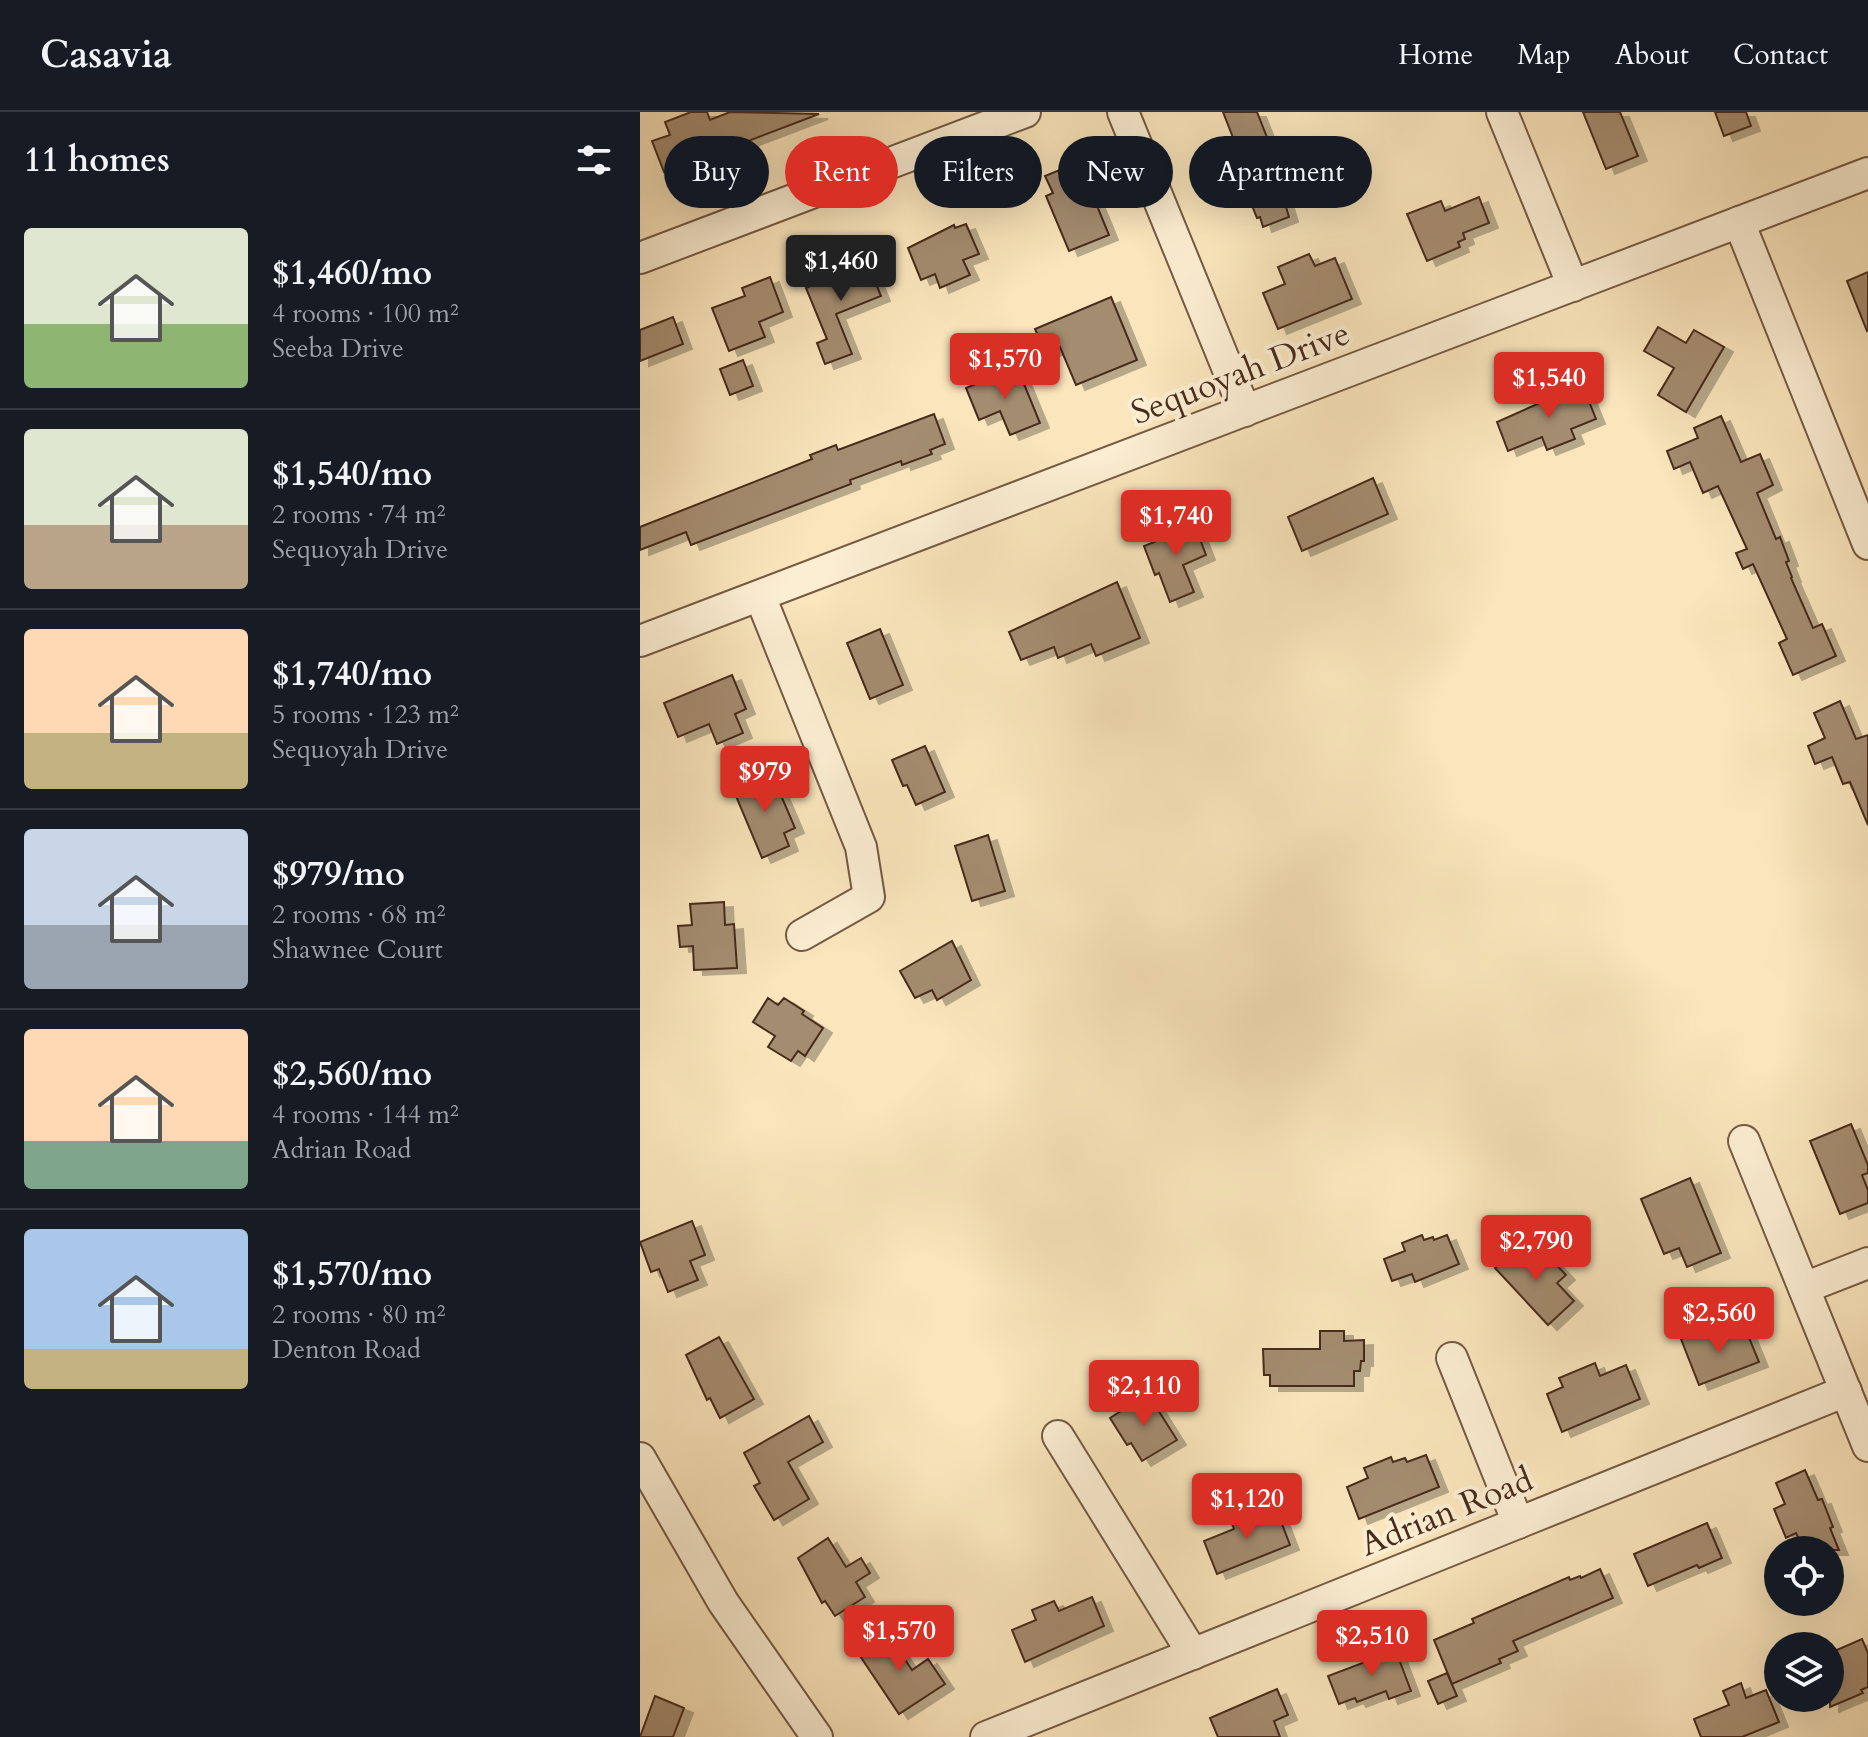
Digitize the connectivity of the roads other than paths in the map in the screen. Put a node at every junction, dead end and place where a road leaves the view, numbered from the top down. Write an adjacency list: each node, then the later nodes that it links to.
1 (1025, 112): 6 (street)
2 (1123, 112): 8 (street)
3 (1502, 112): 7 (street)
4 (1868, 173): 5 (street, Sequoyah Drive)
5 (1739, 222): 7 (street, Sequoyah Drive); 9 (street)
6 (640, 258)
7 (1573, 286): 8 (street, Sequoyah Drive)
8 (1245, 411): 10 (street, Sequoyah Drive)
9 (1868, 544)
10 (760, 596): 11 (street, Sequoyah Drive); 12 (street)
11 (640, 641)
12 (802, 935)
13 (1744, 1141): 15 (street)
14 (1868, 1263): 15 (street)
15 (1804, 1288): 17 (street)
16 (1452, 1358): 21 (street)
17 (1846, 1391): 19 (street); 21 (street, Adrian Road)
18 (1058, 1436): 22 (street)
19 (1868, 1446)
20 (640, 1458): 23 (street)
21 (1518, 1523): 22 (street, Adrian Road)
22 (1193, 1654): 24 (street, Adrian Road)
23 (817, 1737)
24 (986, 1737)

